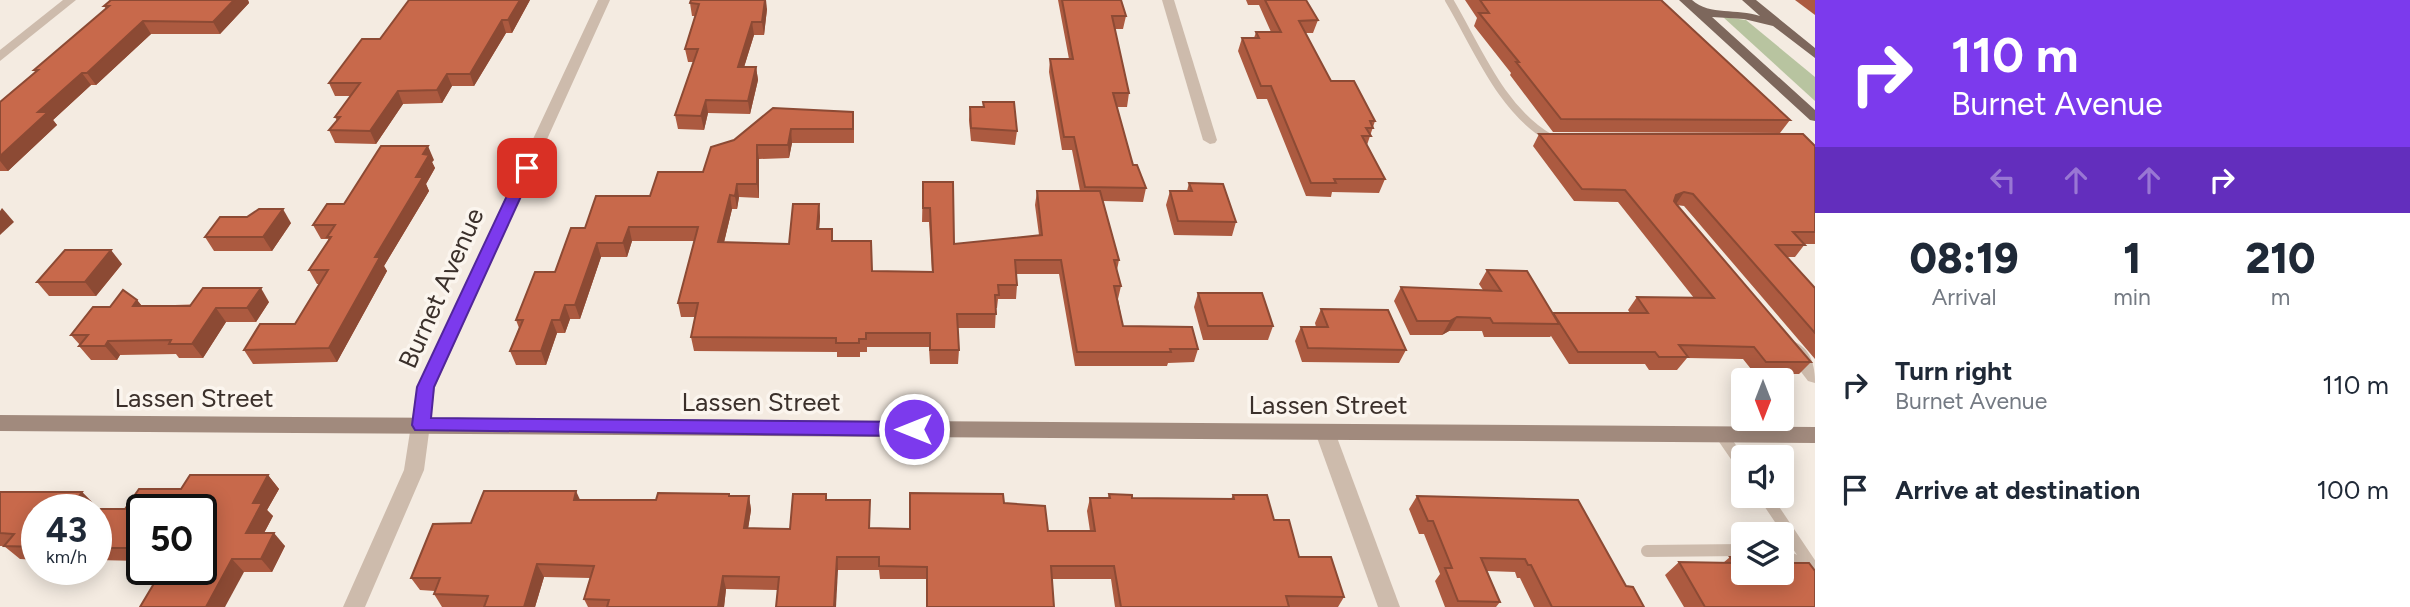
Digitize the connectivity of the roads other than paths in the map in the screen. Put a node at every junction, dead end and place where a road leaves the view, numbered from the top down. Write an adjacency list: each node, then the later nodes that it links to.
1 (71, 0): 10 (street)
2 (604, 0): 17 (street, Burnet Avenue)
3 (1168, 0): 12 (street)
4 (1449, 0): 13 (lane)
5 (1685, 0): 7 (main road)
6 (1748, 0): 8 (main road)
7 (1699, 13): 8 (main road); 11 (main road)
8 (1780, 26): 9 (main road)
9 (1815, 54)
10 (0, 57)
11 (1815, 117)
12 (1210, 139)
13 (1565, 139)
14 (1780, 335): 15 (street)
15 (1815, 376)
16 (0, 423): 17 (main road, Lassen Street)
17 (421, 425): 18 (main road, Lassen Street); 27 (street, Burnet Avenue)
18 (1325, 432): 19 (main road, Lassen Street); 28 (street)
19 (1721, 434): 20 (main road, Lassen Street); 21 (lane)
20 (1815, 435)
21 (1731, 449)
22 (1773, 508): 26 (lane)
23 (1731, 550): 24 (lane)
24 (1647, 551)
25 (1794, 560): 26 (lane)
26 (1814, 569)
27 (354, 607)
28 (1389, 607)

